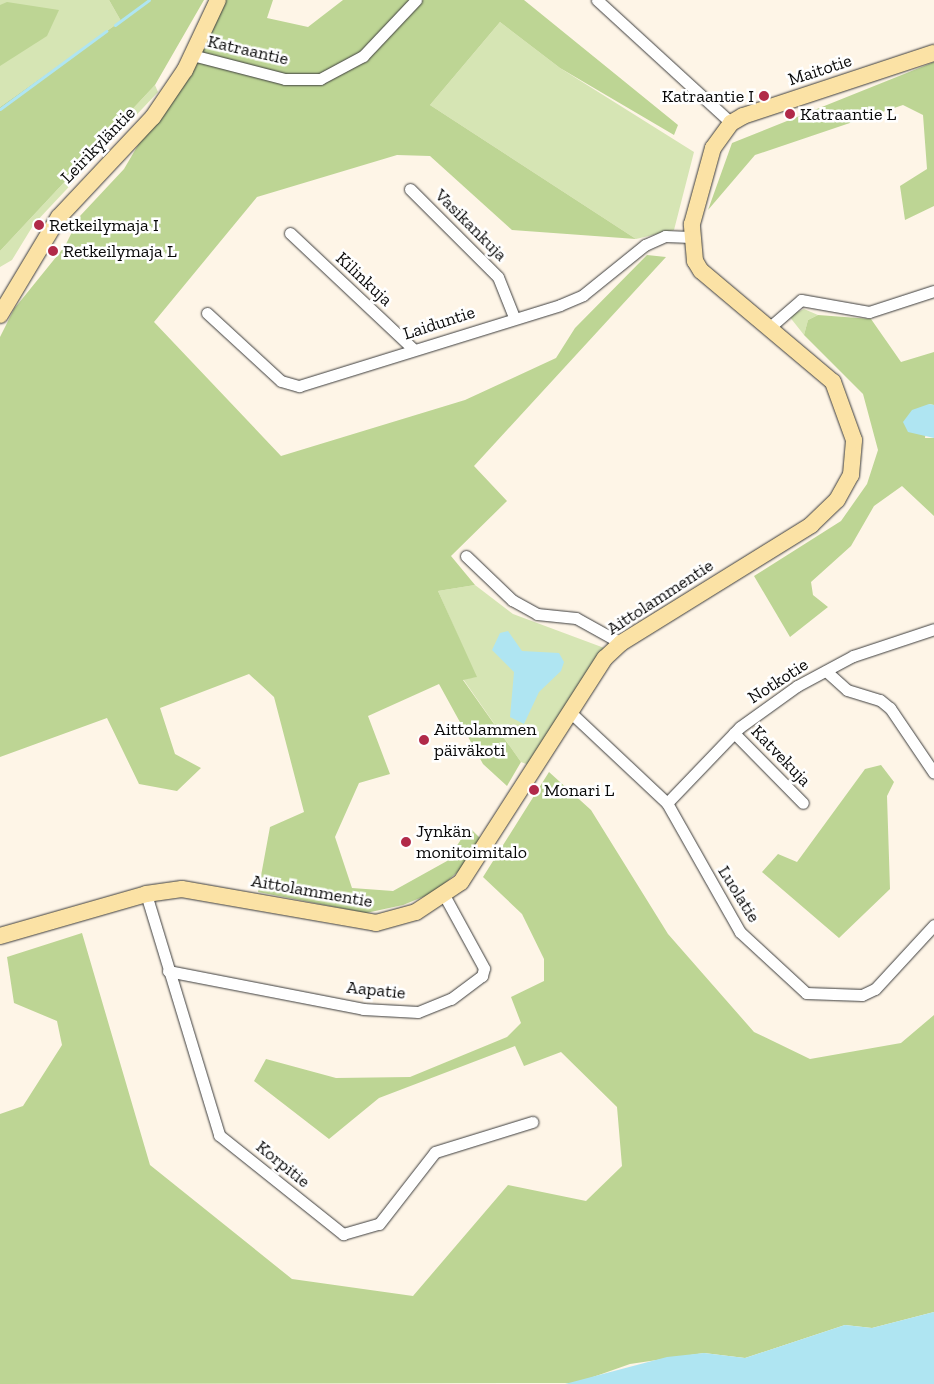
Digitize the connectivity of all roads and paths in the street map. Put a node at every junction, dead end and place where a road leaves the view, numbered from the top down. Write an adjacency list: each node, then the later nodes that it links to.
1 (218, 0): 5 (street, Leirikyläntie)
2 (416, 0): 5 (street, Katraantie)
3 (597, 0): 6 (street)
4 (934, 53): 6 (street, Maitotie)
5 (192, 55): 12 (street, Leirikyläntie)
6 (731, 123): 9 (street)
7 (410, 189): 13 (street, Vasikankuja)
8 (290, 233): 15 (street, Kilinkuja)
9 (690, 237): 13 (street, Laiduntie); 14 (street, Aittolammentie)
10 (934, 291): 14 (street)
11 (207, 313): 15 (street, Laiduntie)
12 (0, 315)
13 (514, 318): 15 (street, Laiduntie)
14 (770, 327): 18 (street, Aittolammentie)
15 (414, 350)
16 (466, 556): 18 (street)
17 (934, 629): 19 (street, Notkotie)
18 (621, 643): 20 (street, Aittolammentie)
19 (826, 671): 21 (street, Notkotie); 22 (street)
20 (569, 711): 23 (street, Luolatie); 26 (street, Aittolammentie)
21 (734, 733): 23 (street, Notkotie); 24 (street, Katvekuja)
22 (934, 773)
23 (667, 803): 27 (street, Luolatie)
24 (803, 803)
25 (146, 894): 26 (street, Aittolammentie); 28 (street, Aittolammentie); 29 (street, Korpitie)
26 (444, 895): 29 (street, Aapatie)
27 (934, 925)
28 (0, 936)
29 (168, 971): 30 (street, Korpitie)
30 (532, 1122)

